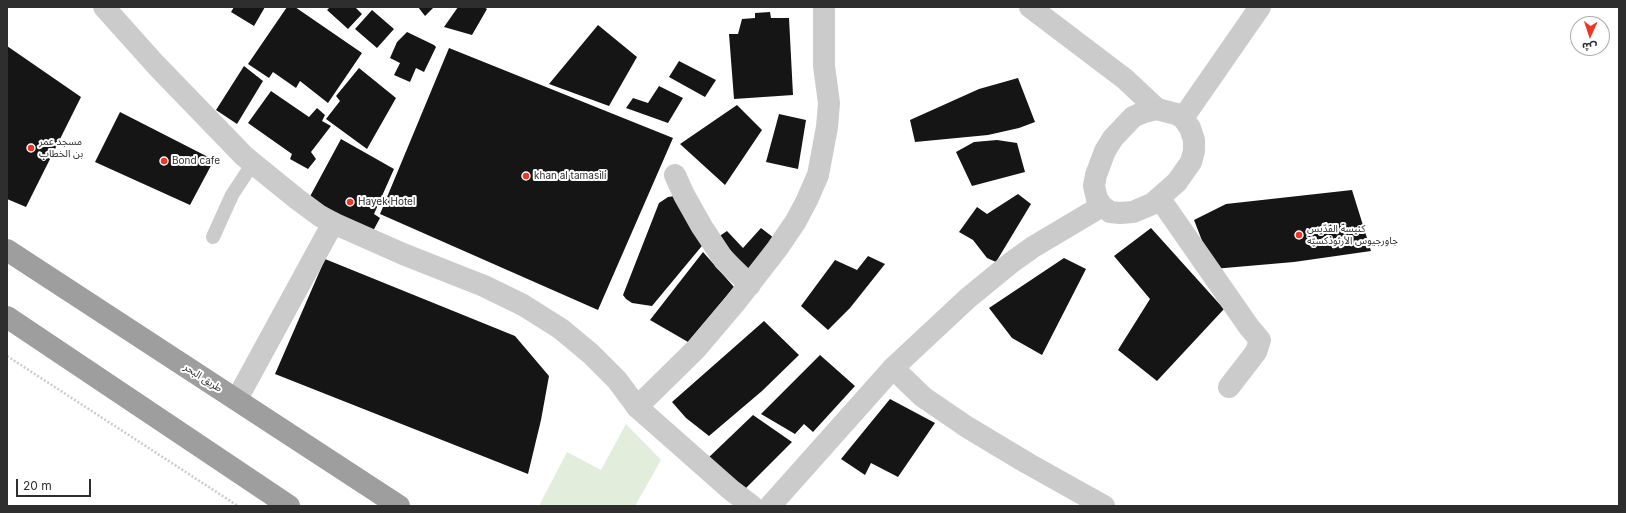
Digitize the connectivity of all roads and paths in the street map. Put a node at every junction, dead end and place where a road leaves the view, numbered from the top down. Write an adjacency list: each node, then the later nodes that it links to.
1 (104, 7): 7 (street)
2 (824, 7): 14 (street)
3 (1030, 7): 5 (street)
4 (1260, 7): 6 (street)
5 (1158, 109): 6 (street); 10 (street)
6 (1183, 118): 9 (street)
7 (253, 163): 11 (street); 12 (lane)
8 (676, 175): 14 (street)
9 (1160, 199): 10 (street); 18 (street)
10 (1102, 206): 17 (street)
11 (333, 223): 19 (street); 20 (street)
12 (213, 237)
13 (7, 250): 19 (highway, طريق البحر)
14 (750, 285): 20 (street)
15 (7, 317): 22 (highway)
16 (7, 356): 21 (path)
17 (893, 368): 25 (street); 26 (street)
18 (1229, 387)
19 (237, 400): 23 (highway, طريق البحر)
20 (637, 407): 24 (street)
21 (238, 506)
22 (289, 506)
23 (399, 506)
24 (752, 506)
25 (770, 506)
26 (1104, 506)

